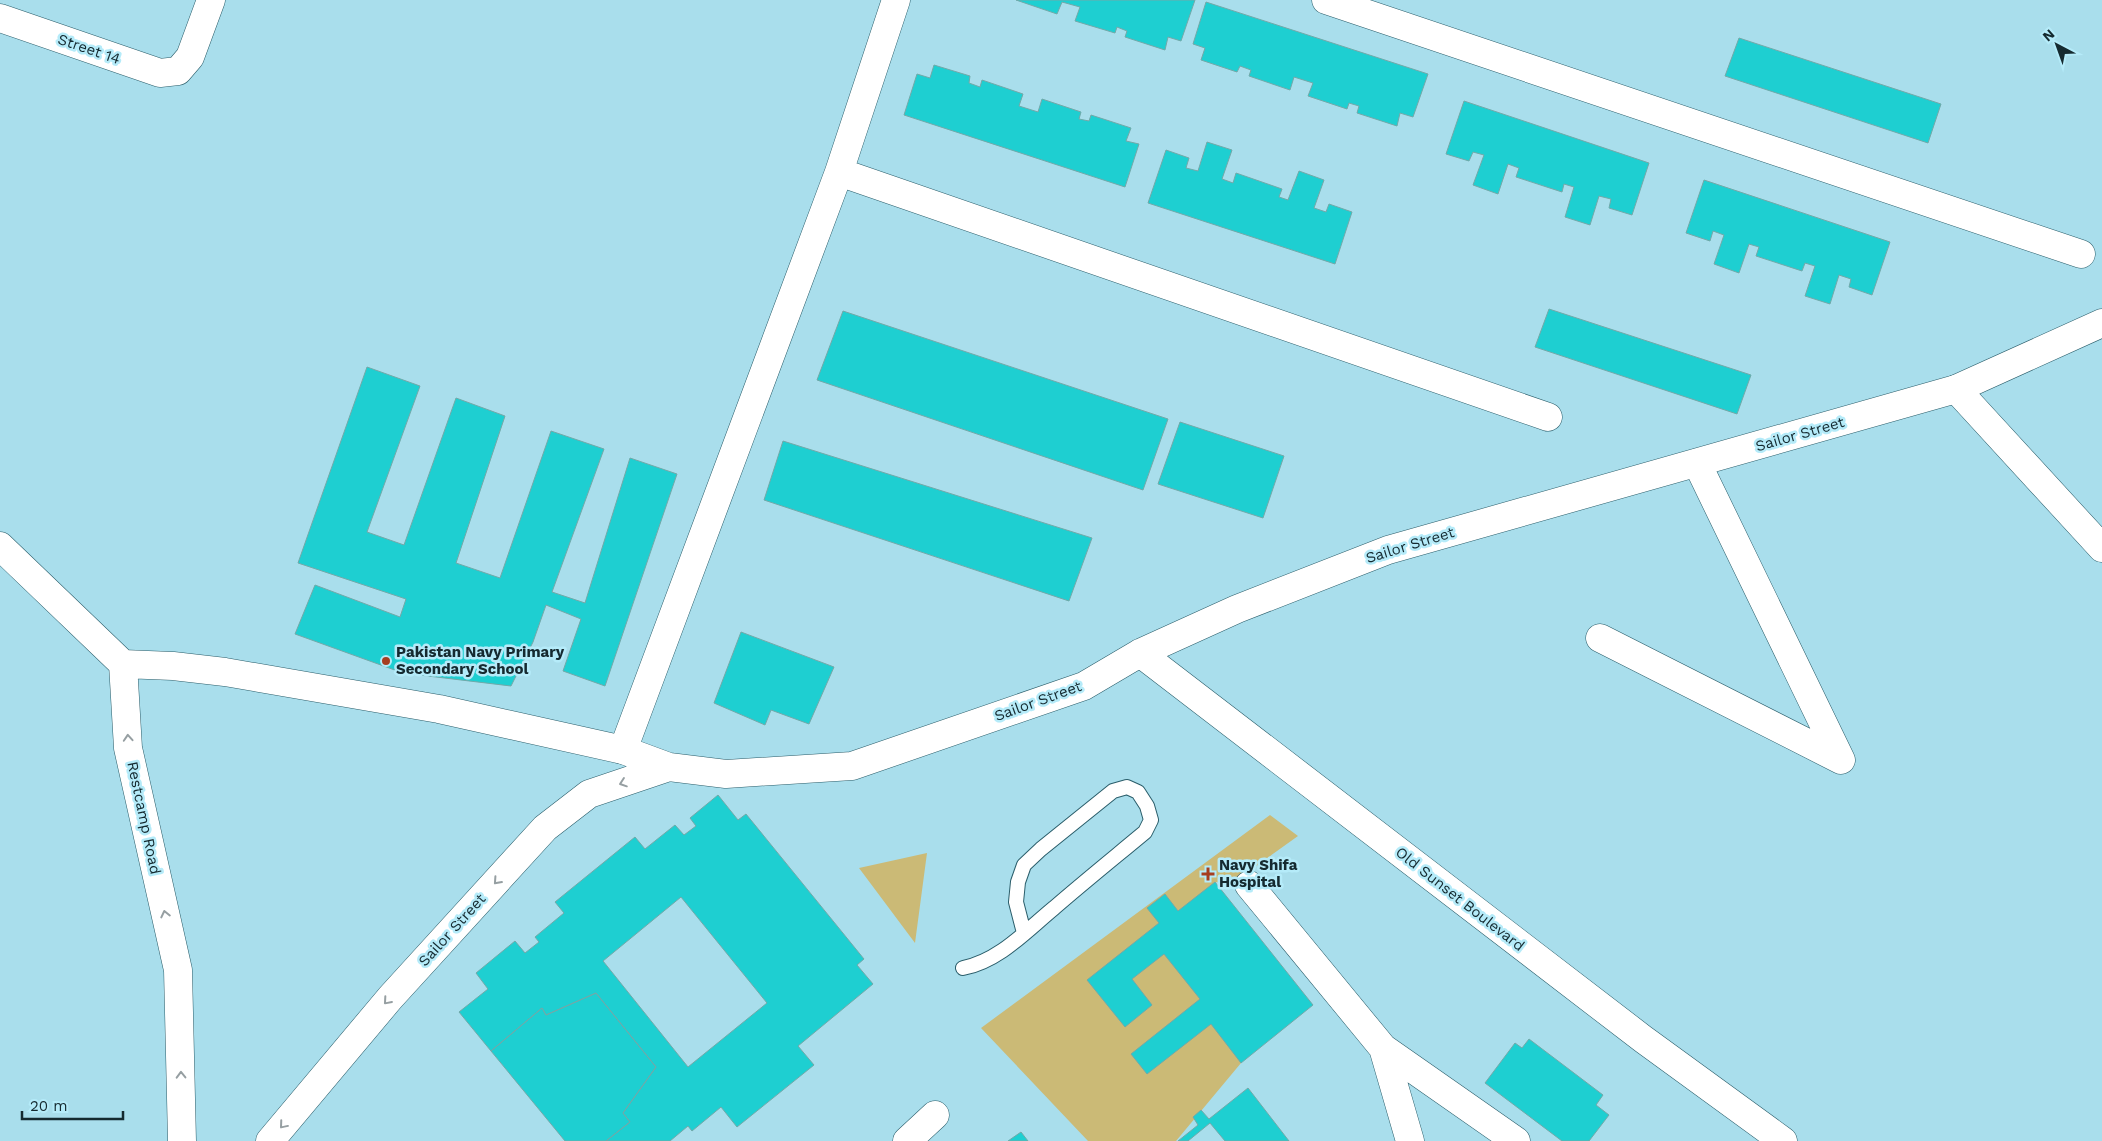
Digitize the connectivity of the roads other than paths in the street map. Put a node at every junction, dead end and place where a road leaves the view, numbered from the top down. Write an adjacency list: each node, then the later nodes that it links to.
1 (211, 0): 4 (street, Street 14)
2 (896, 0): 5 (street)
3 (1326, 0): 6 (street)
4 (0, 18)
5 (839, 172): 9 (street); 16 (street)
6 (2081, 254)
7 (2100, 327): 8 (street, Sailor Street)
8 (1956, 389): 10 (street, Sailor Street); 12 (street)
9 (1548, 417)
10 (1697, 463): 13 (street); 14 (street, Sailor Street)
11 (0, 546): 15 (street)
12 (2102, 548)
13 (1600, 638)
14 (1140, 653): 17 (street, Sailor Street); 28 (street, Old Sunset Boulevard)
15 (123, 664): 16 (street); 23 (street, Restcamp Road, one-way to 15)
16 (623, 750): 17 (street)
17 (669, 768): 24 (street, Sailor Street, one-way to 24)
18 (1249, 885): 21 (street)
19 (1024, 933): 19 (lane); 20 (lane)
20 (963, 968)
21 (1383, 1048): 26 (street); 27 (street)
22 (935, 1115): 25 (street)
23 (182, 1141)
24 (270, 1141)
25 (906, 1141)
26 (1410, 1141)
27 (1516, 1141)
28 (1783, 1141)

